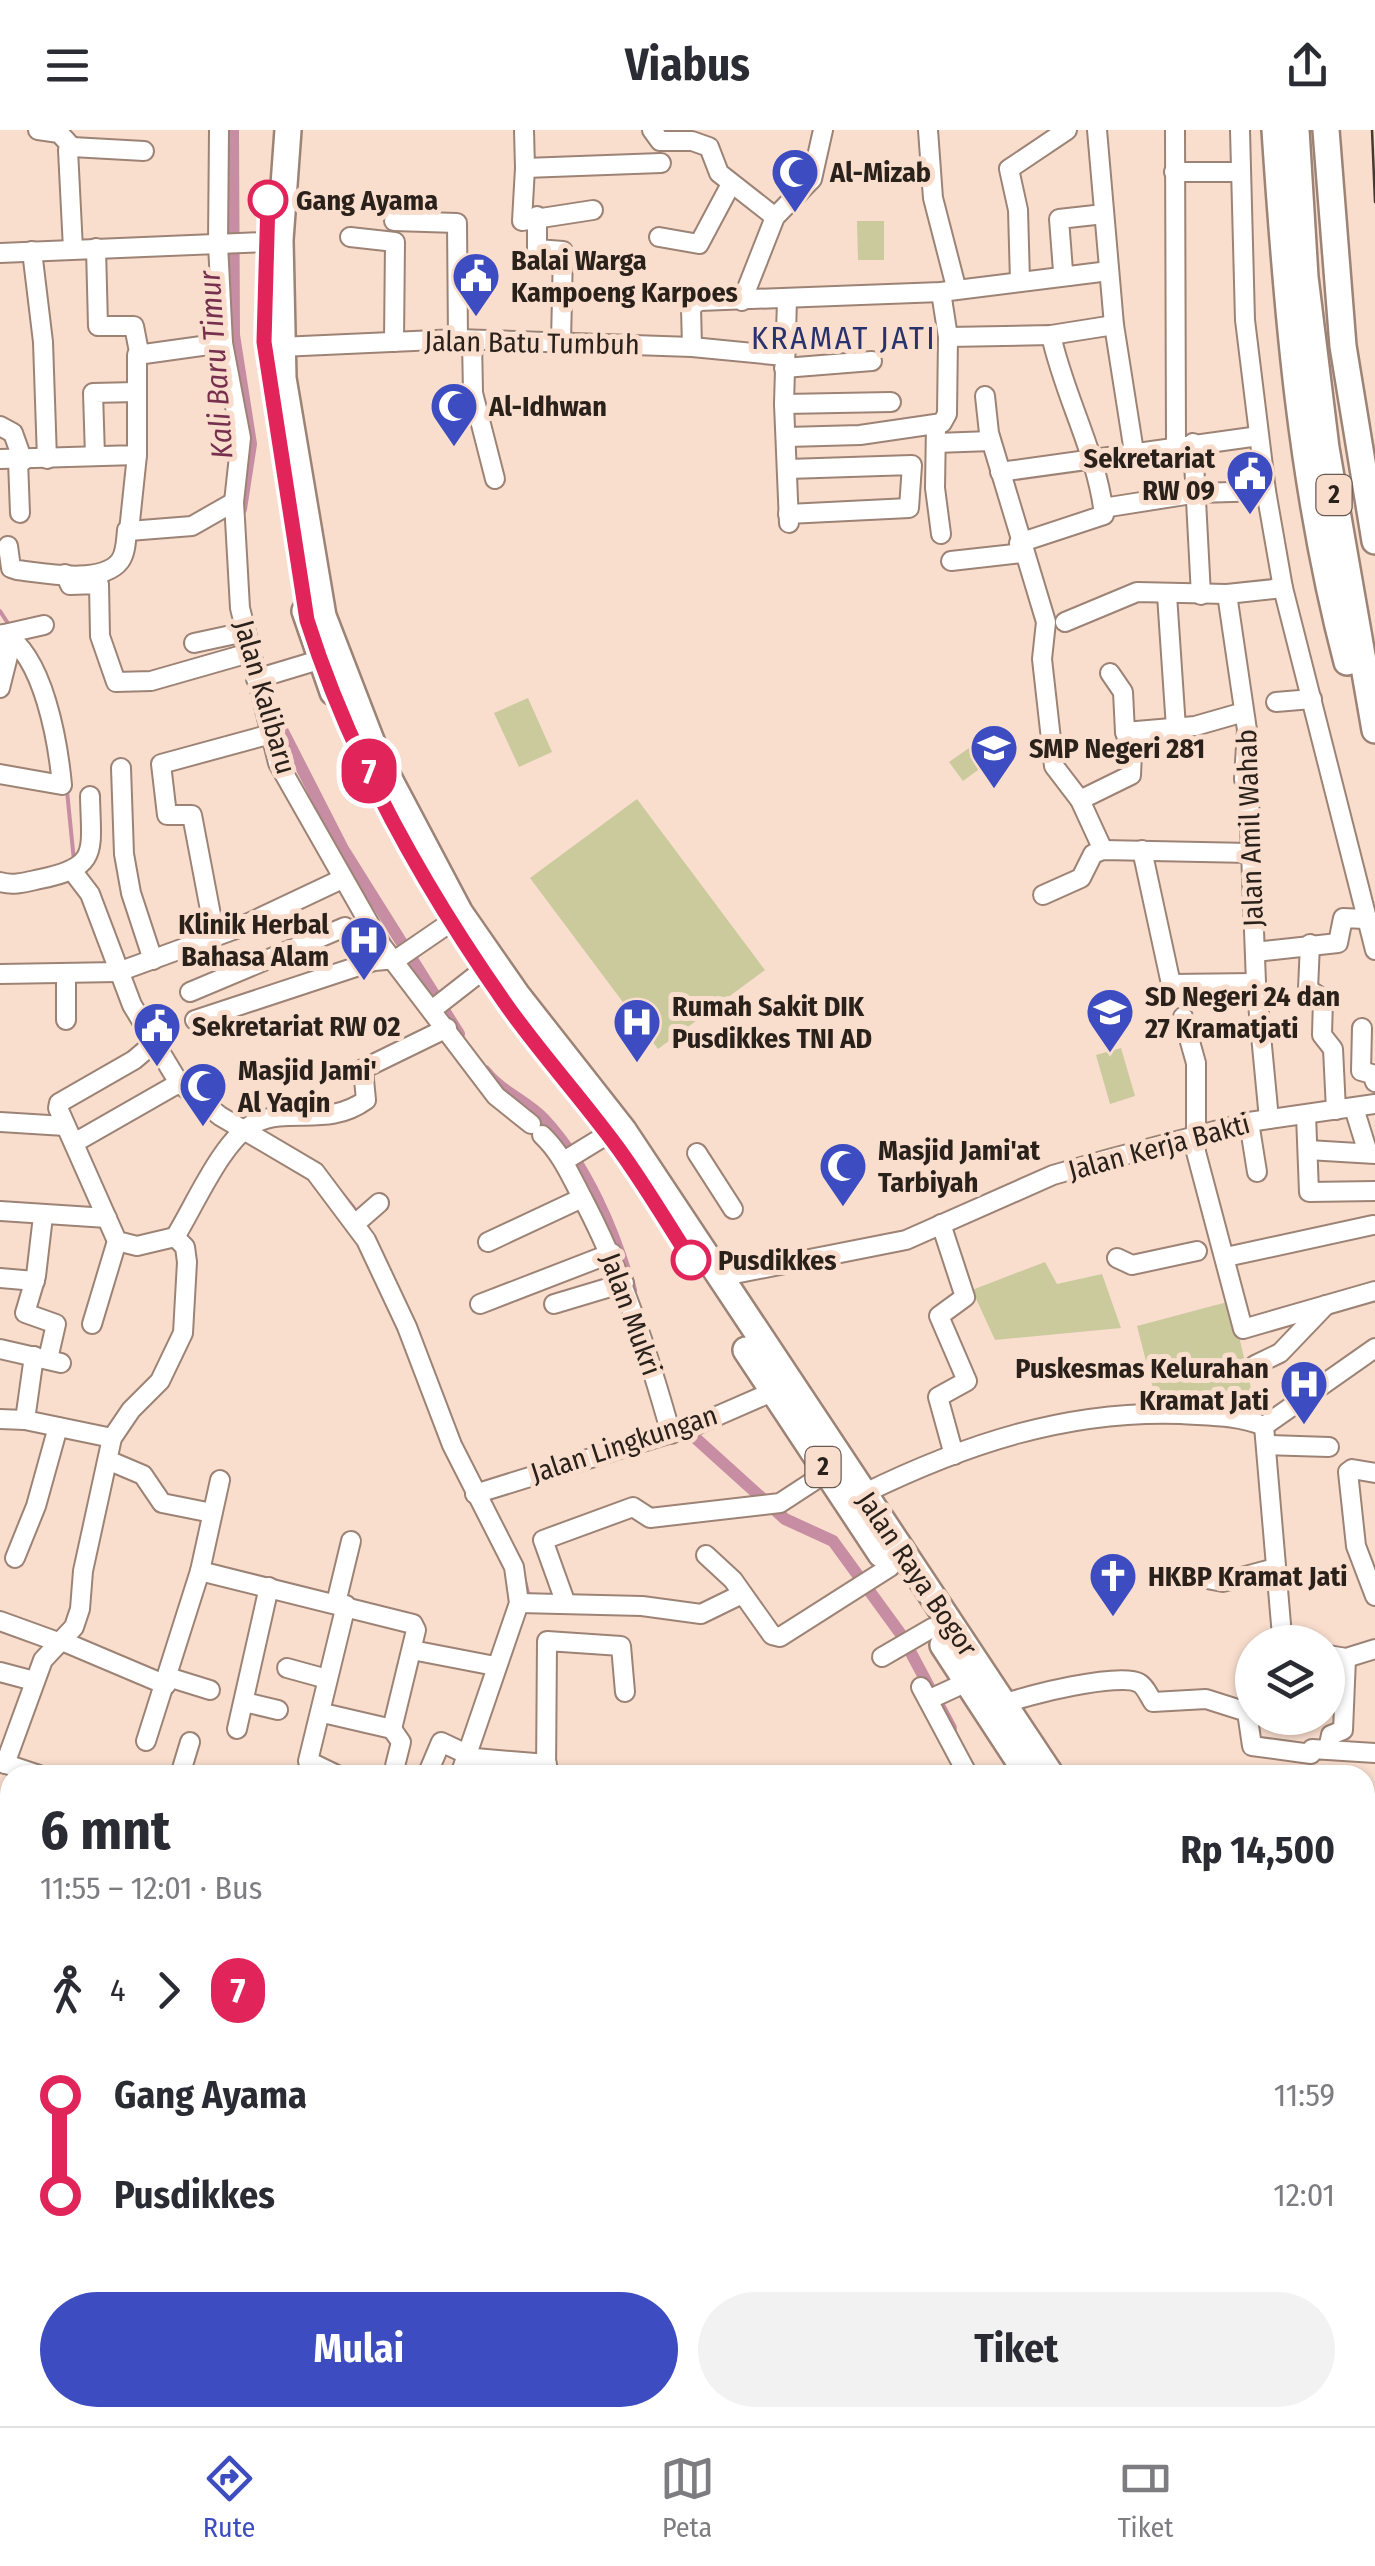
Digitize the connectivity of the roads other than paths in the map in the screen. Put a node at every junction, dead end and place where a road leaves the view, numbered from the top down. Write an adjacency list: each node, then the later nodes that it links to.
1 (38, 130): 17 (street)
2 (110, 130): 18 (street)
3 (219, 130): 32 (street, Jalan Kalibaru)
4 (273, 130): 31 (highway, Jalan Raya Bogor / 2)
5 (288, 130): 51 (highway, Jalan Raya Bogor / 2)
6 (524, 130): 20 (street)
7 (823, 130): 27 (street)
8 (928, 130): 40 (street)
9 (1067, 130): 39 (street)
10 (1097, 130): 25 (street)
11 (1174, 130): 21 (street)
12 (1240, 130): 22 (street)
13 (1275, 130): 105 (highway)
14 (1296, 130): 105 (highway, 2)
15 (1326, 130): 83 (highway, 2)
16 (656, 135): 20 (street); 23 (street)
17 (72, 147): 18 (street); 34 (street)
18 (109, 151): 19 (street)
19 (144, 151)
20 (525, 168): 26 (street)
21 (1174, 172): 22 (street); 65 (street)
22 (1241, 172): 62 (street)
23 (730, 184): 27 (street); 30 (street)
24 (593, 210): 26 (street)
25 (1104, 214): 37 (street); 38 (street)
26 (536, 216): 48 (street)
27 (775, 217): 42 (street)
28 (394, 220): 46 (street)
29 (350, 237): 47 (street)
30 (660, 237)
31 (265, 242): 32 (street); 98 (highway, Jalan Raya Bogor / 2)
32 (224, 244): 33 (street); 49 (street, Jalan Kalibaru)
33 (96, 248): 34 (street); 52 (street)
34 (73, 249): 35 (street)
35 (32, 251): 36 (street); 70 (street)
36 (0, 252)
37 (1109, 271): 38 (street); 43 (street)
38 (1070, 276): 39 (street)
39 (1020, 281): 40 (street)
40 (948, 290): 41 (street); 45 (street)
41 (787, 299): 42 (street); 54 (street)
42 (742, 301): 50 (street)
43 (1114, 324): 44 (street); 66 (street)
44 (1051, 335): 45 (street); 69 (street)
45 (948, 337): 61 (street)
46 (465, 339): 47 (street, Jalan Batu Tumbuh); 48 (street, Jalan Batu Tumbuh); 75 (street)
47 (394, 342): 51 (street, Jalan Batu Tumbuh)
48 (561, 342): 50 (street, Jalan Batu Tumbuh)
49 (223, 343): 52 (street); 78 (street, Jalan Kalibaru)
50 (692, 346): 54 (street, Jalan Batu Tumbuh)
51 (280, 348): 135 (highway, Jalan Raya Bogor / 2)
52 (139, 352): 55 (street)
53 (872, 361): 54 (street, Jalan Batu Tumbuh)
54 (784, 362): 58 (street)
55 (136, 392): 67 (street); 68 (street)
56 (985, 396): 64 (street)
57 (890, 402): 58 (street)
58 (784, 404): 63 (street)
59 (0, 426): 71 (street)
60 (910, 430): 61 (street); 63 (street); 72 (street)
61 (936, 434): 64 (street); 82 (street)
62 (1259, 436): 65 (street); 76 (street)
63 (787, 437): 73 (street)
64 (991, 440): 74 (street)
65 (1185, 445): 66 (street); 77 (street)
66 (1134, 452): 69 (street)
67 (95, 456): 68 (street); 70 (street)
68 (137, 456): 81 (street)
69 (1092, 458): 74 (street); 79 (street)
70 (47, 459): 71 (street)
71 (14, 461): 80 (street)
72 (912, 465): 73 (street); 73 (street)
73 (788, 469)
74 (1000, 472): 85 (street)
75 (495, 479)
76 (1266, 492): 77 (street); 88 (street)
77 (1198, 493): 79 (street); 89 (street)
78 (234, 502): 81 (street); 94 (street, Jalan Kalibaru)
79 (1103, 508): 85 (street)
80 (20, 514)
81 (127, 530): 87 (street)
82 (941, 534)
83 (1375, 541)
84 (8, 546): 87 (street)
85 (1021, 548): 86 (street); 112 (street)
86 (952, 560)
87 (64, 574): 97 (street)
88 (1283, 588): 90 (street); 102 (street)
89 (1200, 594): 90 (street); 91 (street)
90 (1227, 594): 104 (street, Jalan Amil Wahab)
91 (1166, 595): 92 (street); 106 (street)
92 (1065, 622)
93 (44, 625): 95 (street)
94 (245, 632): 96 (street); 97 (street, Jalan Kalibaru)
95 (6, 633): 101 (street); 110 (street)
96 (194, 643)
97 (249, 652): 100 (street, Jalan Kalibaru)
98 (319, 660): 100 (street); 121 (highway, Jalan Raya Bogor / 2)
99 (1110, 673): 107 (street)
100 (262, 677): 108 (street, Jalan Kalibaru)
101 (0, 688)
102 (1312, 699): 103 (street); 120 (street)
103 (1276, 702)
104 (1244, 712): 106 (street); 115 (street, Jalan Amil Wahab)
105 (1373, 721)
106 (1176, 728): 107 (street)
107 (1125, 732): 112 (street)
108 (271, 734): 117 (street, Jalan Kalibaru); 122 (street)
109 (121, 768): 127 (street)
110 (0, 774)
111 (90, 796): 116 (street)
112 (1080, 800): 113 (street)
113 (1103, 850): 114 (street); 119 (street)
114 (1142, 850): 115 (street); 132 (street)
115 (1250, 853): 125 (street, Jalan Amil Wahab)
116 (77, 870): 118 (street); 128 (street)
117 (342, 878): 122 (street); 126 (street, Jalan Kalibaru)
118 (0, 882)
119 (1043, 895)
120 (1365, 918): 123 (street); 124 (street)
121 (451, 922): 126 (street); 129 (highway, Jalan Raya Bogor / 2)
122 (215, 936): 127 (street)
123 (1310, 944): 125 (street); 145 (street)
124 (1375, 950)
125 (1255, 952): 132 (street, Jalan Amil Wahab)
126 (394, 958): 133 (street, Jalan Mukri); 134 (street); 134 (street)
127 (153, 960): 128 (street)
128 (122, 970): 131 (street); 141 (street)
129 (483, 970): 133 (street); 135 (highway, Jalan Raya Bogor / 2)
130 (0, 974): 131 (street)
131 (66, 974): 137 (street)
132 (1256, 983): 147 (street, Jalan Amil Wahab)
133 (439, 1004): 139 (street, Jalan Mukri)
134 (218, 1010): 138 (street)
135 (522, 1014): 152 (highway, Jalan Raya Bogor / 2); 160 (highway, Jalan Raya Bogor / 2)
136 (1184, 1017): 153 (street)
137 (66, 1020)
138 (195, 1020)
139 (447, 1028): 151 (street); 158 (street, Jalan Mukri)
140 (1362, 1028): 142 (street)
141 (154, 1044): 143 (street); 150 (street)
142 (1375, 1082)
143 (179, 1083): 151 (street); 154 (street)
144 (1375, 1104): 145 (street, Jalan Kerja Bakti)
145 (1345, 1109): 146 (street, Jalan Kerja Bakti); 157 (street)
146 (1306, 1115): 147 (street, Jalan Kerja Bakti); 155 (street)
147 (1269, 1119): 149 (street, Jalan Kerja Bakti)
148 (0, 1122): 150 (street)
149 (1250, 1122): 153 (street, Jalan Kerja Bakti); 159 (street)
150 (65, 1126): 154 (street)
151 (248, 1127): 169 (street); 202 (street)
152 (608, 1134): 158 (street); 160 (highway, Jalan Raya Bogor / 2)
153 (1194, 1138): 167 (street, Jalan Kerja Bakti); 174 (street)
154 (74, 1143): 166 (street)
155 (1308, 1150): 157 (street); 161 (street)
156 (696, 1153): 163 (street)
157 (1372, 1154)
158 (570, 1157): 162 (street, Jalan Mukri)
159 (1257, 1172)
160 (650, 1183): 178 (highway, Jalan Raya Bogor / 2)
161 (1375, 1191)
162 (582, 1198): 171 (street); 173 (street, Jalan Mukri)
163 (733, 1209)
164 (0, 1211): 165 (street)
165 (44, 1216): 166 (street); 177 (street)
166 (107, 1218): 170 (street)
167 (940, 1224): 178 (street, Jalan Kerja Bakti); 197 (street)
168 (1373, 1225): 174 (street)
169 (175, 1237): 170 (street); 195 (street)
170 (116, 1241): 184 (street)
171 (488, 1242)
172 (1197, 1251): 175 (street)
173 (612, 1253): 179 (street, Jalan Mukri); 181 (street)
174 (1226, 1256): 183 (street)
175 (1117, 1258)
176 (0, 1278): 177 (street)
177 (35, 1280): 187 (street)
178 (713, 1281): 189 (highway, Jalan Raya Bogor / 2); 203 (highway, Jalan Raya Bogor / 2)
179 (624, 1283): 182 (street); 193 (street, Jalan Mukri)
180 (1375, 1292): 183 (street)
181 (480, 1304)
182 (554, 1304)
183 (1326, 1305): 188 (street)
184 (92, 1324)
185 (1375, 1348): 194 (street)
186 (0, 1349): 187 (street)
187 (48, 1359): 191 (street)
188 (1255, 1364)
189 (772, 1392): 193 (street, Jalan Lingkungan); 199 (highway, Jalan Raya Bogor / 2)
190 (0, 1420): 191 (street)
191 (25, 1420): 192 (street)
192 (58, 1427): 195 (street); 207 (street)
193 (678, 1431): 202 (street, Jalan Lingkungan)
194 (1265, 1436): 196 (street); 197 (street); 208 (street)
195 (112, 1438): 198 (street)
196 (1329, 1447)
197 (954, 1455): 203 (street)
198 (110, 1461): 204 (street); 221 (street)
199 (826, 1473): 209 (highway, Jalan Raya Bogor / 2); 217 (street)
200 (1375, 1473): 214 (street)
201 (220, 1480): 204 (street)
202 (479, 1492): 215 (street)
203 (863, 1494): 220 (highway, Jalan Raya Bogor / 2)
204 (212, 1514): 210 (street)
205 (351, 1541): 216 (street)
206 (706, 1555): 213 (street)
207 (16, 1558)
208 (1275, 1568): 211 (street); 219 (street)
209 (888, 1569): 213 (street); 220 (highway, Jalan Raya Bogor / 2)
210 (200, 1572): 212 (street); 231 (street)
211 (1207, 1579)
212 (269, 1587): 216 (street); 235 (street)
213 (742, 1594): 217 (street)
214 (1375, 1596)
215 (519, 1603): 217 (street); 226 (street)
216 (341, 1604): 223 (street); 229 (street)
217 (566, 1604)
218 (0, 1621): 221 (street)
219 (1282, 1625)
220 (940, 1628): 225 (street); 232 (highway, Jalan Raya Bogor / 2); 236 (highway, Jalan Raya Bogor / 2)
221 (60, 1641): 230 (street); 231 (street)
222 (1375, 1648): 224 (street)
223 (412, 1650): 226 (street); 240 (street)
224 (1345, 1654)
225 (882, 1657)
226 (495, 1666): 248 (street)
227 (287, 1668): 229 (street)
228 (0, 1672): 230 (street)
229 (327, 1679): 239 (street)
230 (34, 1681): 249 (street)
231 (167, 1681): 233 (street); 244 (street)
232 (968, 1682): 257 (street); 258 (highway, Jalan Raya Bogor / 2)
233 (210, 1690)
234 (625, 1692): 256 (street)
235 (244, 1702): 238 (street); 241 (street)
236 (1005, 1704): 237 (street); 259 (highway, Jalan Raya Bogor / 2)
237 (1235, 1705)
238 (278, 1710)
239 (323, 1714): 240 (street); 251 (street)
240 (392, 1728): 252 (street)
241 (237, 1730)
242 (1251, 1735): 246 (street)
243 (1329, 1735): 246 (street)
244 (146, 1741)
245 (190, 1742): 250 (street)
246 (1320, 1752): 247 (street); 260 (street)
247 (1375, 1753)
248 (469, 1757): 253 (street); 254 (street); 255 (street)
249 (2, 1763)
250 (183, 1765)
251 (315, 1765)
252 (396, 1765)
253 (431, 1765)
254 (465, 1765)
255 (521, 1765)
256 (547, 1765)
257 (963, 1765)
258 (1026, 1765)
259 (1029, 1765)
260 (1313, 1765)

